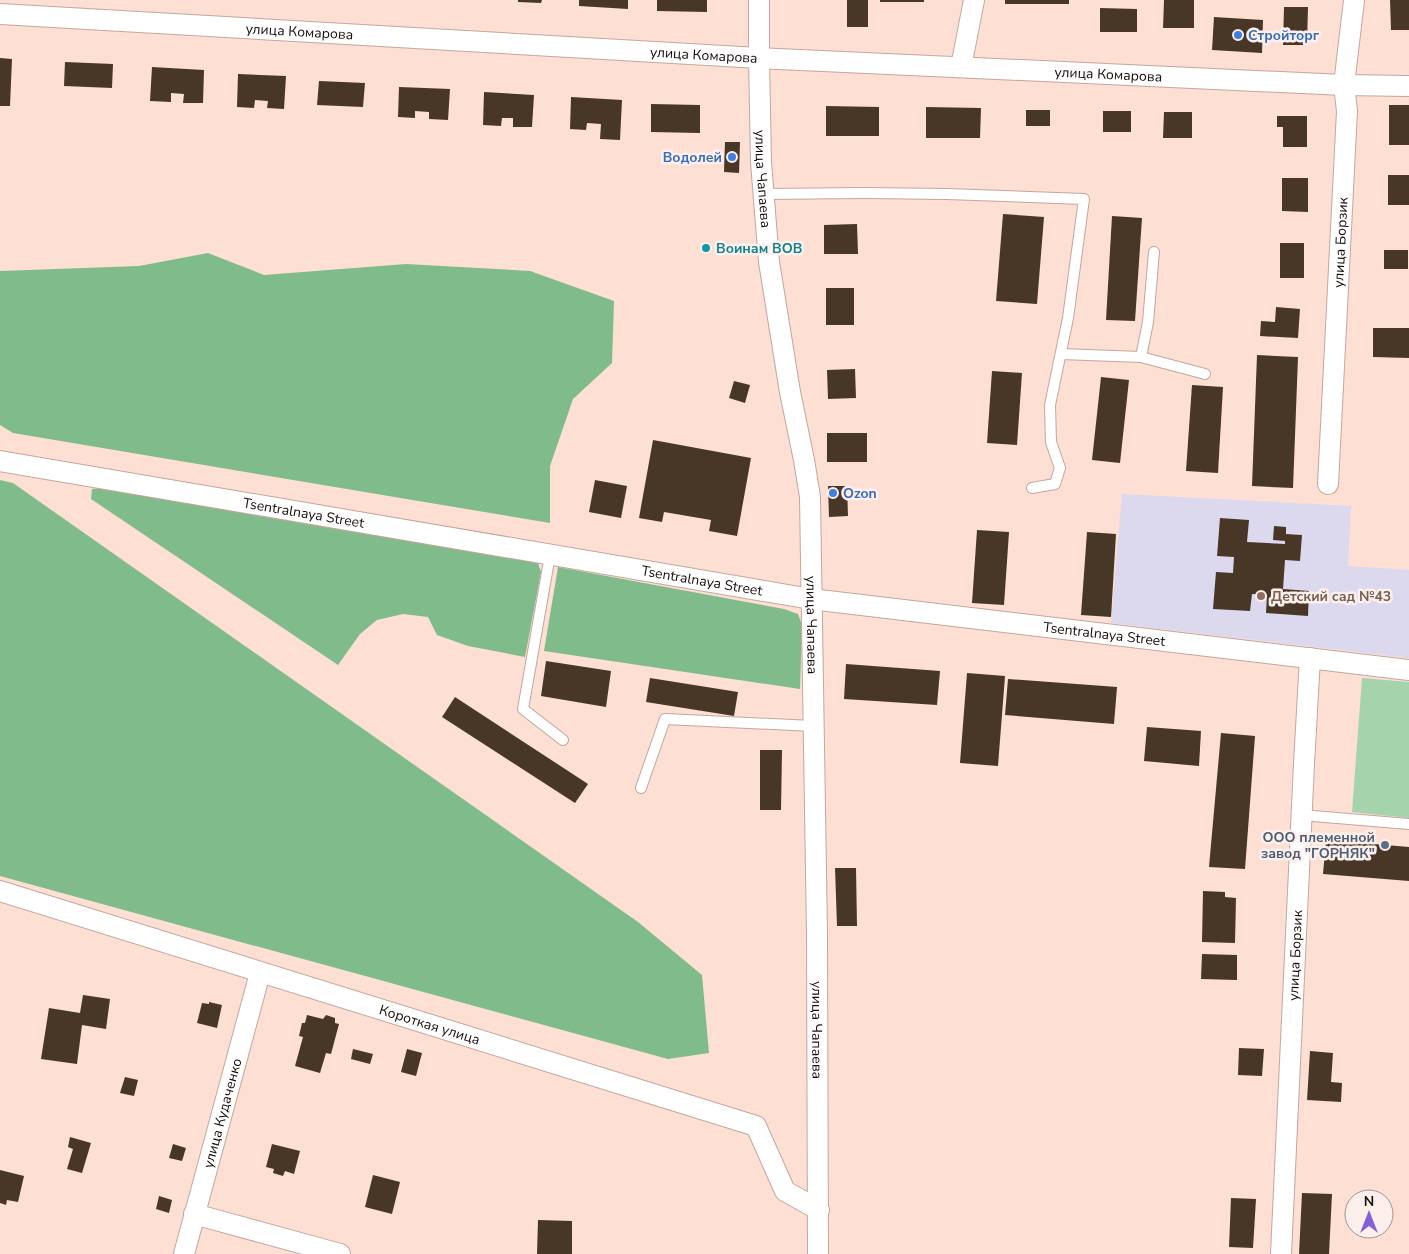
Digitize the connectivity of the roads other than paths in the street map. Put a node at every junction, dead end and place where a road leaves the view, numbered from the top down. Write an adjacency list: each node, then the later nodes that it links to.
1 (759, 0): 5 (street, улица Чапаева)
2 (974, 0): 6 (street)
3 (1354, 0): 7 (street, улица Борзик)
4 (0, 14): 5 (street, улица Комарова)
5 (759, 58): 6 (street, улица Комарова); 9 (street, улица Чапаева)
6 (961, 67): 7 (street, улица Комарова)
7 (1344, 85): 8 (street, улица Комарова); 15 (street, улица Борзик)
8 (1409, 86)
9 (764, 194): 11 (lane); 18 (street, улица Чапаева)
10 (1154, 252): 12 (lane)
11 (1061, 354): 12 (lane); 16 (lane)
12 (1141, 357): 13 (lane)
13 (1205, 374)
14 (0, 460): 17 (street, Tsentralnaya Street)
15 (1328, 484)
16 (1032, 488)
17 (550, 555): 18 (street, Tsentralnaya Street); 22 (lane)
18 (811, 599): 19 (street, Tsentralnaya Street); 21 (street, улица Чапаева)
19 (1310, 658): 20 (street, Tsentralnaya Street); 24 (street, улица Борзик)
20 (1409, 670)
21 (813, 726): 23 (lane); 28 (street, улица Чапаева)
22 (563, 740)
23 (641, 788)
24 (1301, 815): 25 (lane); 33 (street, улица Борзик)
25 (1409, 824)
26 (0, 891): 27 (street, Короткая улица)
27 (260, 973): 28 (street, Короткая улица); 29 (street, улица Кудаченко)
28 (819, 1210): 32 (street, улица Чапаева)
29 (194, 1214): 30 (street, улица Кудаченко); 31 (street)
30 (184, 1254)
31 (340, 1254)
32 (818, 1254)
33 (1281, 1254)

